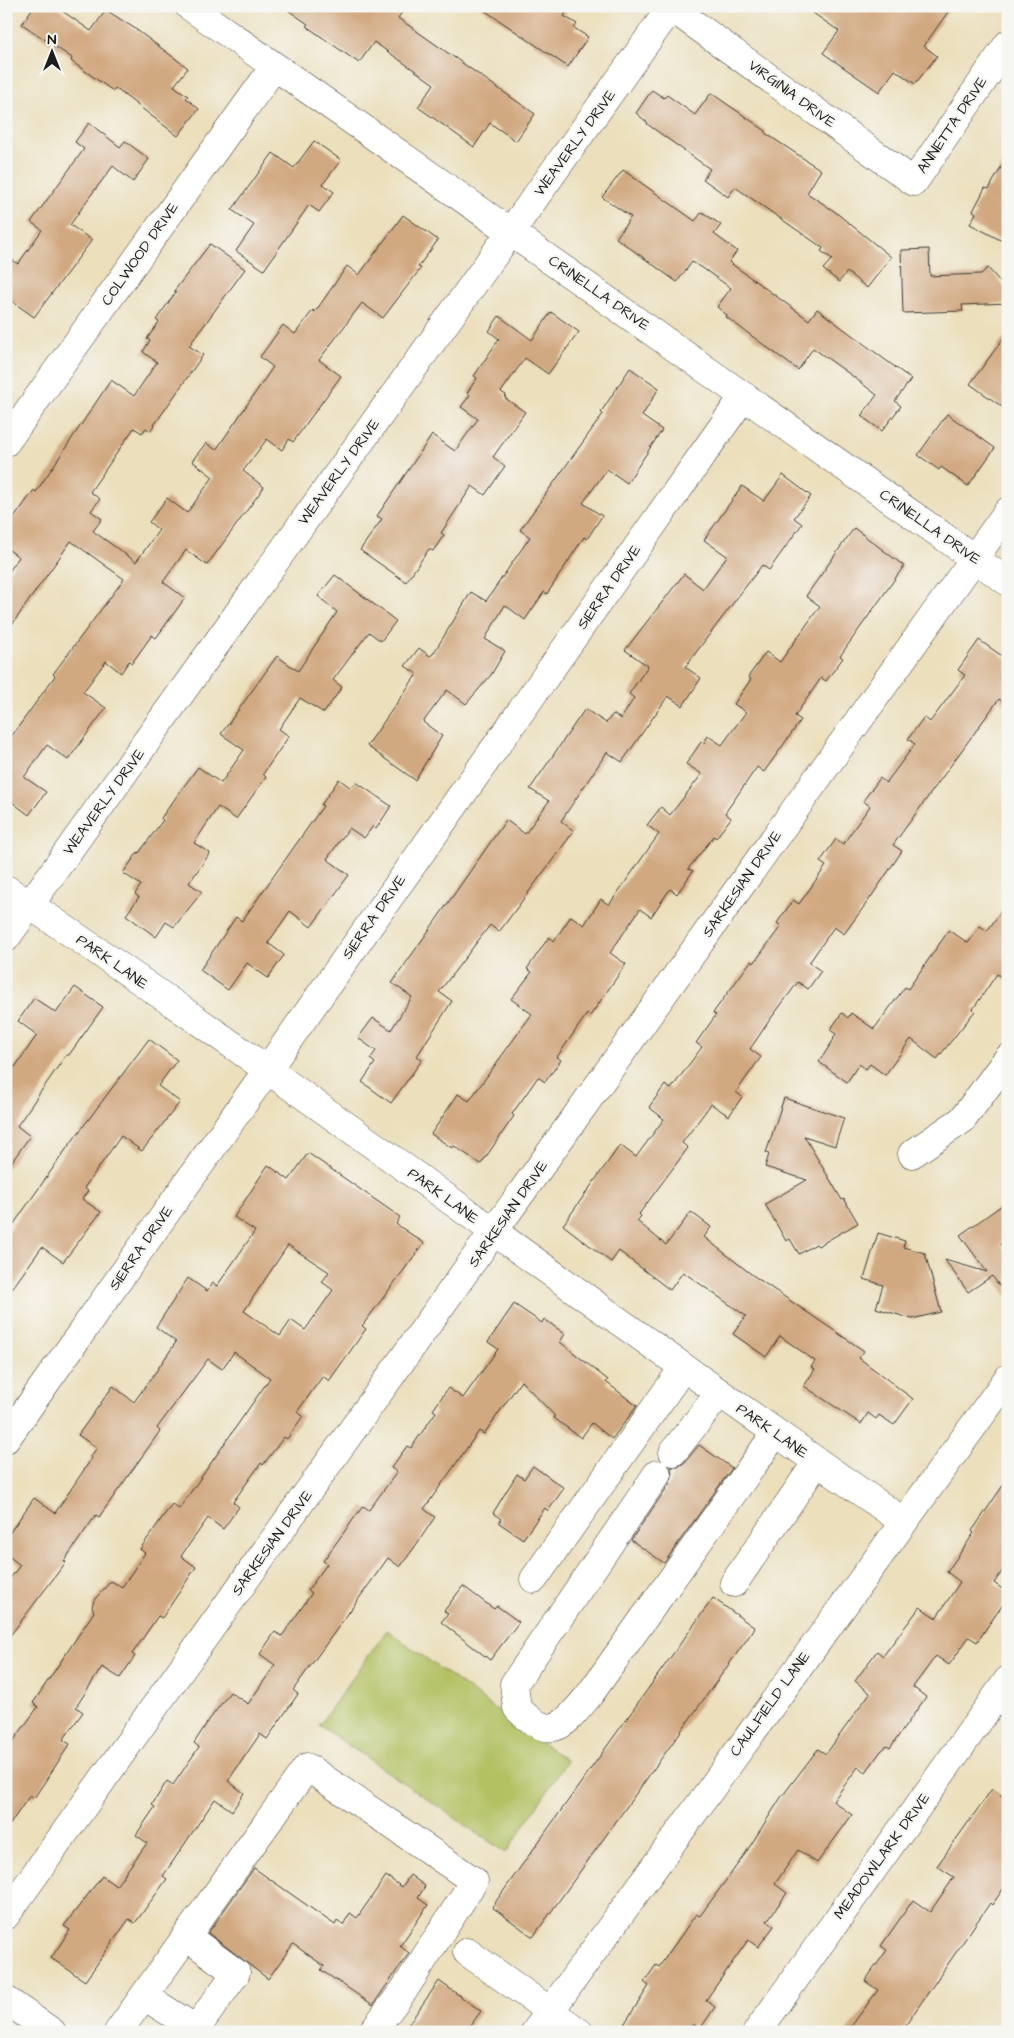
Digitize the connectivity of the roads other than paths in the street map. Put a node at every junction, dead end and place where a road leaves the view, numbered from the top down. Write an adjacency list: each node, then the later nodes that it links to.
1 (190, 6): 4 (street, CRINELLA DRIVE)
2 (671, 7): 5 (street, VIRGINIA DRIVE); 6 (street, WEAVERLY DRIVE)
3 (1008, 44): 5 (street, ANNETTA DRIVE)
4 (274, 67): 6 (street, CRINELLA DRIVE); 8 (street, COLWOOD DRIVE)
5 (914, 182)
6 (512, 231): 7 (street, CRINELLA DRIVE); 13 (street, WEAVERLY DRIVE)
7 (744, 396): 10 (street, CRINELLA DRIVE); 16 (street, SIERRA DRIVE)
8 (6, 442)
9 (1008, 511): 10 (street, SARKESIAN DRIVE)
10 (974, 558): 11 (street, CRINELLA DRIVE); 18 (street, SARKESIAN DRIVE)
11 (1008, 582)
12 (6, 889): 13 (street, PARK LANE)
13 (30, 905): 14 (street, WEAVERLY DRIVE); 16 (street, PARK LANE)
14 (6, 938)
15 (1008, 1058): 17 (street)
16 (266, 1069): 18 (street, PARK LANE); 23 (street, SIERRA DRIVE)
17 (912, 1154)
18 (494, 1232): 19 (street, PARK LANE); 31 (street, SARKESIAN DRIVE)
19 (682, 1368): 21 (street, PARK LANE); 28 (street)
20 (1008, 1378): 27 (street, CAULFIELD LANE)
21 (719, 1394): 22 (street, PARK LANE); 24 (street)
22 (775, 1434): 25 (street, PARK LANE); 26 (street)
23 (6, 1440)
24 (673, 1452)
25 (817, 1462): 27 (street, PARK LANE); 29 (street)
26 (657, 1474)
27 (903, 1521): 36 (street, CAULFIELD LANE)
28 (534, 1579)
29 (734, 1583)
30 (1008, 1680): 41 (street, MEADOWLARK DRIVE)
31 (6, 1915)
32 (186, 1936): 34 (street); 34 (street); 39 (street)
33 (467, 1952): 36 (street)
34 (144, 1996): 38 (street)
35 (6, 2000): 37 (street)
36 (542, 2021): 40 (street)
37 (52, 2032)
38 (118, 2032)
39 (372, 2032)
40 (579, 2032)
41 (757, 2032)

